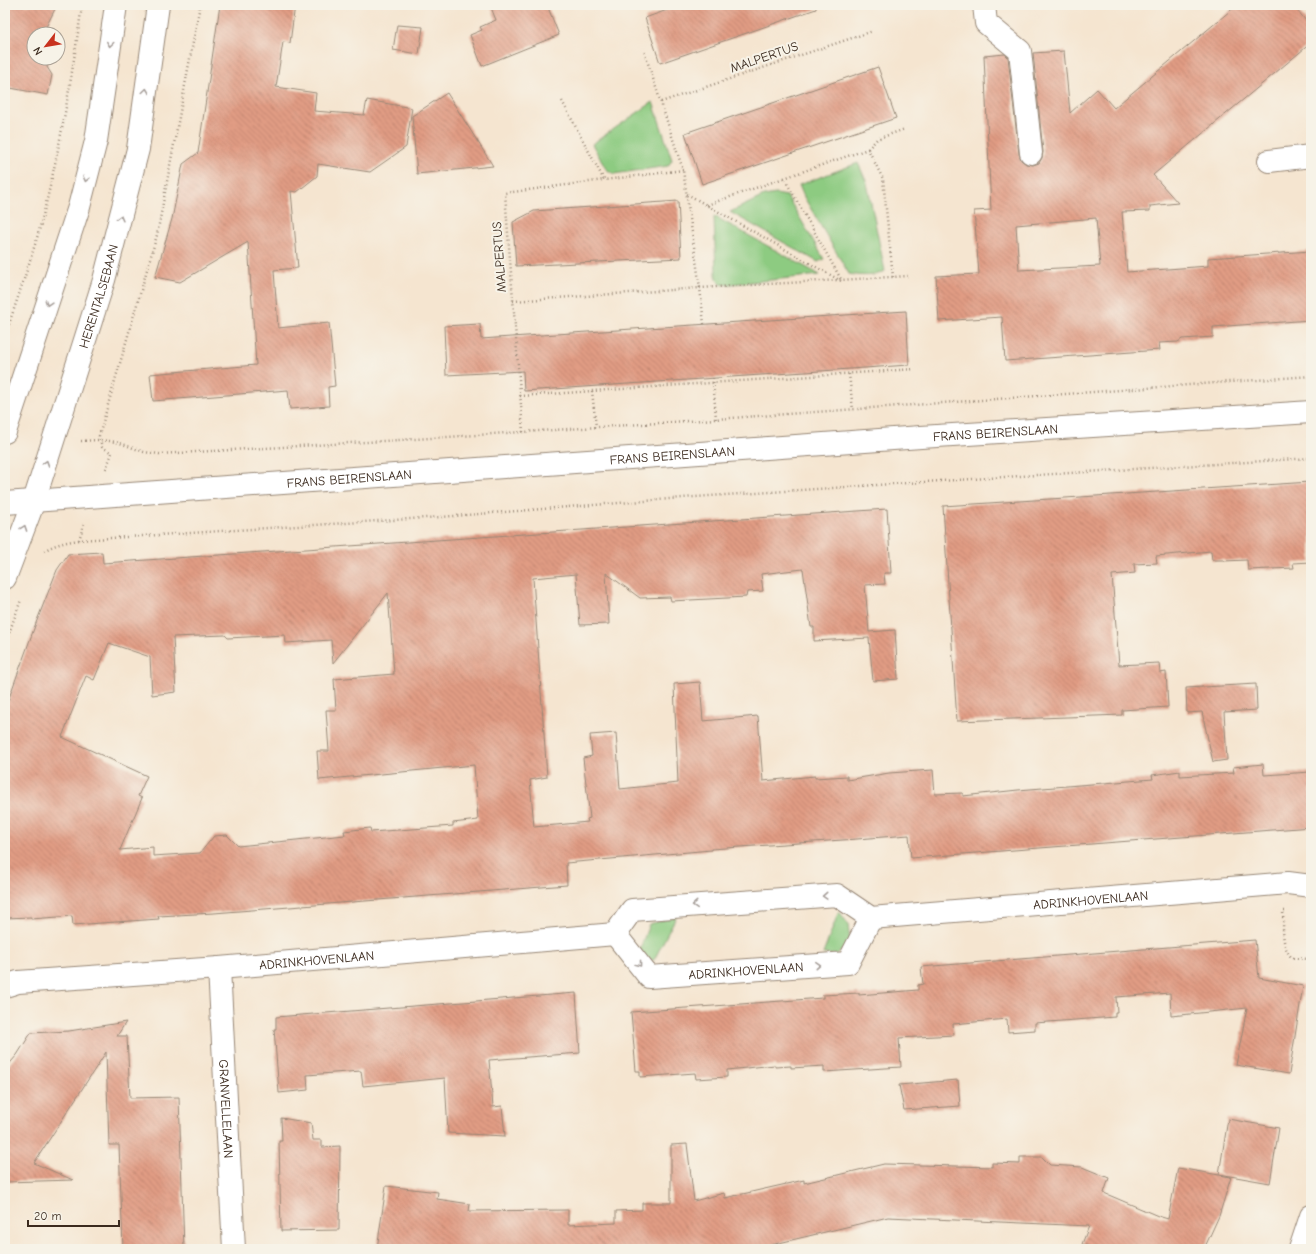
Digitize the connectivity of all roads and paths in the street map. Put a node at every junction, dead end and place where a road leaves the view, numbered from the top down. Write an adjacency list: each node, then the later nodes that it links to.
1 (82, 5): 26 (path)
2 (116, 5): 38 (main road, one-way to 38)
3 (158, 5): 44 (main road, HERENTALSEBAAN, one-way to 3)
4 (200, 5): 41 (path)
5 (984, 5): 12 (main road)
6 (873, 31): 9 (path, MALPERTUS)
7 (644, 51): 9 (path)
8 (562, 101): 17 (path)
9 (661, 102): 15 (path)
10 (905, 129): 11 (path)
11 (868, 149): 16 (path); 21 (path)
12 (1031, 153)
13 (1311, 156): 14 (main road)
14 (1269, 161)
15 (683, 170): 17 (path, MALPERTUS); 18 (path)
16 (784, 178): 19 (path); 22 (path)
17 (604, 180): 24 (path, MALPERTUS)
18 (687, 194): 19 (path); 23 (path)
19 (707, 205): 22 (path)
20 (908, 276): 21 (path, MALPERTUS)
21 (893, 277): 22 (path, MALPERTUS)
22 (842, 281): 23 (path, MALPERTUS)
23 (700, 288): 24 (path, MALPERTUS); 25 (path)
24 (513, 301): 33 (path, MALPERTUS)
25 (704, 324)
26 (5, 336)
27 (915, 369): 28 (path)
28 (849, 374): 31 (path); 34 (path)
29 (1311, 376): 34 (path)
30 (713, 378): 31 (path)
31 (713, 383): 32 (path); 36 (path)
32 (592, 391): 33 (path); 37 (path)
33 (520, 396): 39 (path, MALPERTUS)
34 (853, 410): 36 (path)
35 (1311, 412): 44 (main road, FRANS BEIRENSLAAN)
36 (716, 419): 37 (path)
37 (596, 427): 39 (path)
38 (5, 432)
39 (523, 432): 41 (path)
40 (94, 440): 41 (path)
41 (99, 440): 42 (path)
42 (112, 453)
43 (1311, 458): 46 (path)
44 (34, 501): 45 (main road, FRANS BEIRENSLAAN); 47 (main road, HERENTALSEBAAN, one-way to 44)
45 (5, 503)
46 (42, 552)
47 (5, 578)
48 (22, 598): 49 (path)
49 (5, 644)
50 (1288, 884): 51 (main road, ADRINKHOVENLAAN); 52 (main road, ADRINKHOVENLAAN); 54 (path)
51 (1311, 886)
52 (871, 918): 53 (main road, one-way to 53); 53 (main road, ADRINKHOVENLAAN, one-way to 52)
53 (614, 934): 55 (main road, ADRINKHOVENLAAN)
54 (1311, 959)
55 (220, 968): 56 (main road, ADRINKHOVENLAAN); 58 (main road, GRANVELLELAAN)
56 (9, 982)
57 (1311, 1216): 59 (main road)
58 (234, 1249)
59 (1300, 1249)

